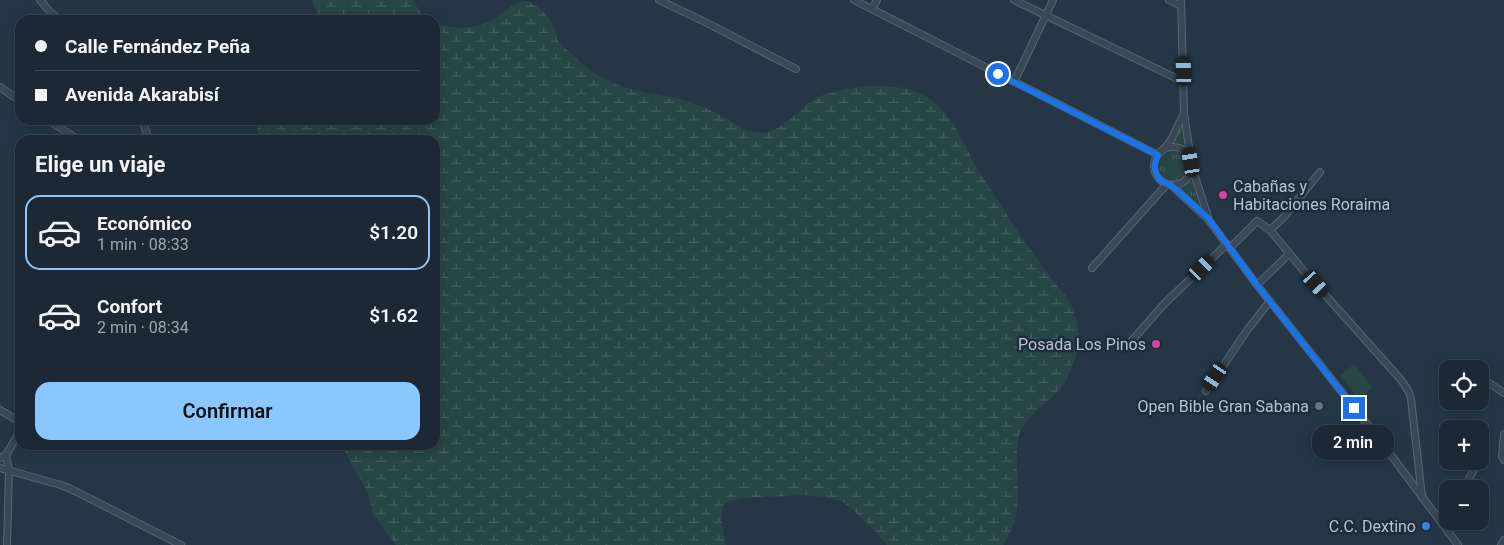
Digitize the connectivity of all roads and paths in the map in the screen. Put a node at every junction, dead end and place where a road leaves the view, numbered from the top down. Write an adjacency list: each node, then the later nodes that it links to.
1 (40, 0): 11 (street)
2 (659, 0): 8 (street)
3 (854, 0): 10 (street)
4 (877, 0): 10 (street)
5 (1014, 0): 12 (street)
6 (1052, 0): 12 (street)
7 (1169, 0): 9 (street)
8 (670, 2): 13 (street)
9 (1181, 3): 15 (street)
10 (872, 9): 14 (street)
11 (54, 15)
12 (1046, 15): 14 (street); 15 (street)
13 (796, 69)
14 (1014, 82): 21 (street)
15 (1184, 82): 18 (street)
16 (0, 87): 17 (street)
17 (15, 98)
18 (1184, 112): 21 (street); 22 (street)
19 (56, 125): 20 (street)
20 (71, 135)
21 (1160, 153): 22 (street); 24 (street)
22 (1192, 164): 24 (street); 25 (street)
23 (1320, 172): 26 (street)
24 (1169, 184): 25 (street); 29 (street)
25 (1208, 218): 27 (street)
26 (1270, 230): 27 (street); 28 (street)
27 (1229, 246): 30 (street); 32 (street)
28 (1289, 254): 30 (street); 44 (street)
29 (1092, 268)
30 (1257, 285): 31 (street)
31 (1270, 301): 34 (street); 44 (street)
32 (1128, 345)
33 (1489, 383): 35 (street)
34 (1206, 391)
35 (1504, 393)
36 (0, 410): 37 (street)
37 (15, 419)
38 (1504, 434): 41 (street)
39 (15, 438): 40 (street)
40 (3, 456): 43 (street)
41 (1504, 460)
42 (0, 468): 43 (street)
43 (9, 470): 46 (street); 50 (street)
44 (1422, 496): 45 (street)
45 (1439, 519)
46 (3, 530): 49 (street)
47 (1504, 540): 52 (street)
48 (1452, 541): 51 (street)
49 (7, 545)
50 (181, 545)
51 (1458, 545)
52 (1501, 545)

